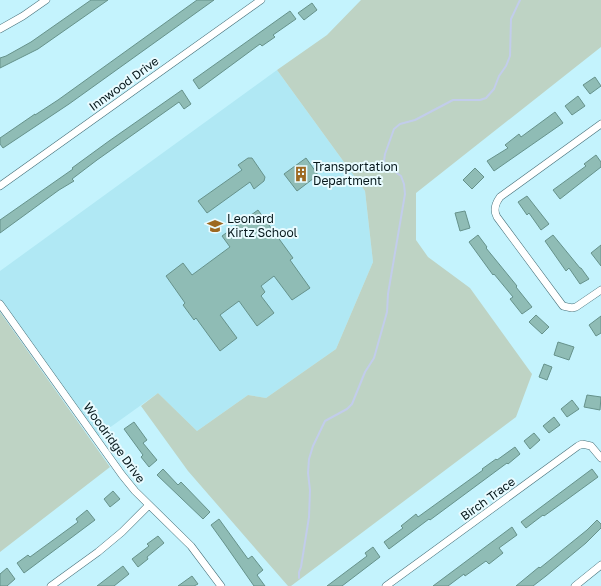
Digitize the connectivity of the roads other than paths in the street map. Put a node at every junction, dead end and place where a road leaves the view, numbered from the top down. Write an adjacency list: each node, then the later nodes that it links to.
1 (46, 0): 3 (street)
2 (261, 0): 5 (street, Innwood Drive)
3 (0, 29)
4 (601, 124): 6 (street)
5 (0, 186)
6 (601, 290)
7 (0, 304): 9 (street, Woodridge Drive)
8 (601, 458): 13 (street, Birch Trace)
9 (149, 505): 11 (street); 12 (street, Woodridge Drive)
10 (601, 564): 14 (street)
11 (51, 586)
12 (221, 586)
13 (386, 586)
14 (575, 586)

